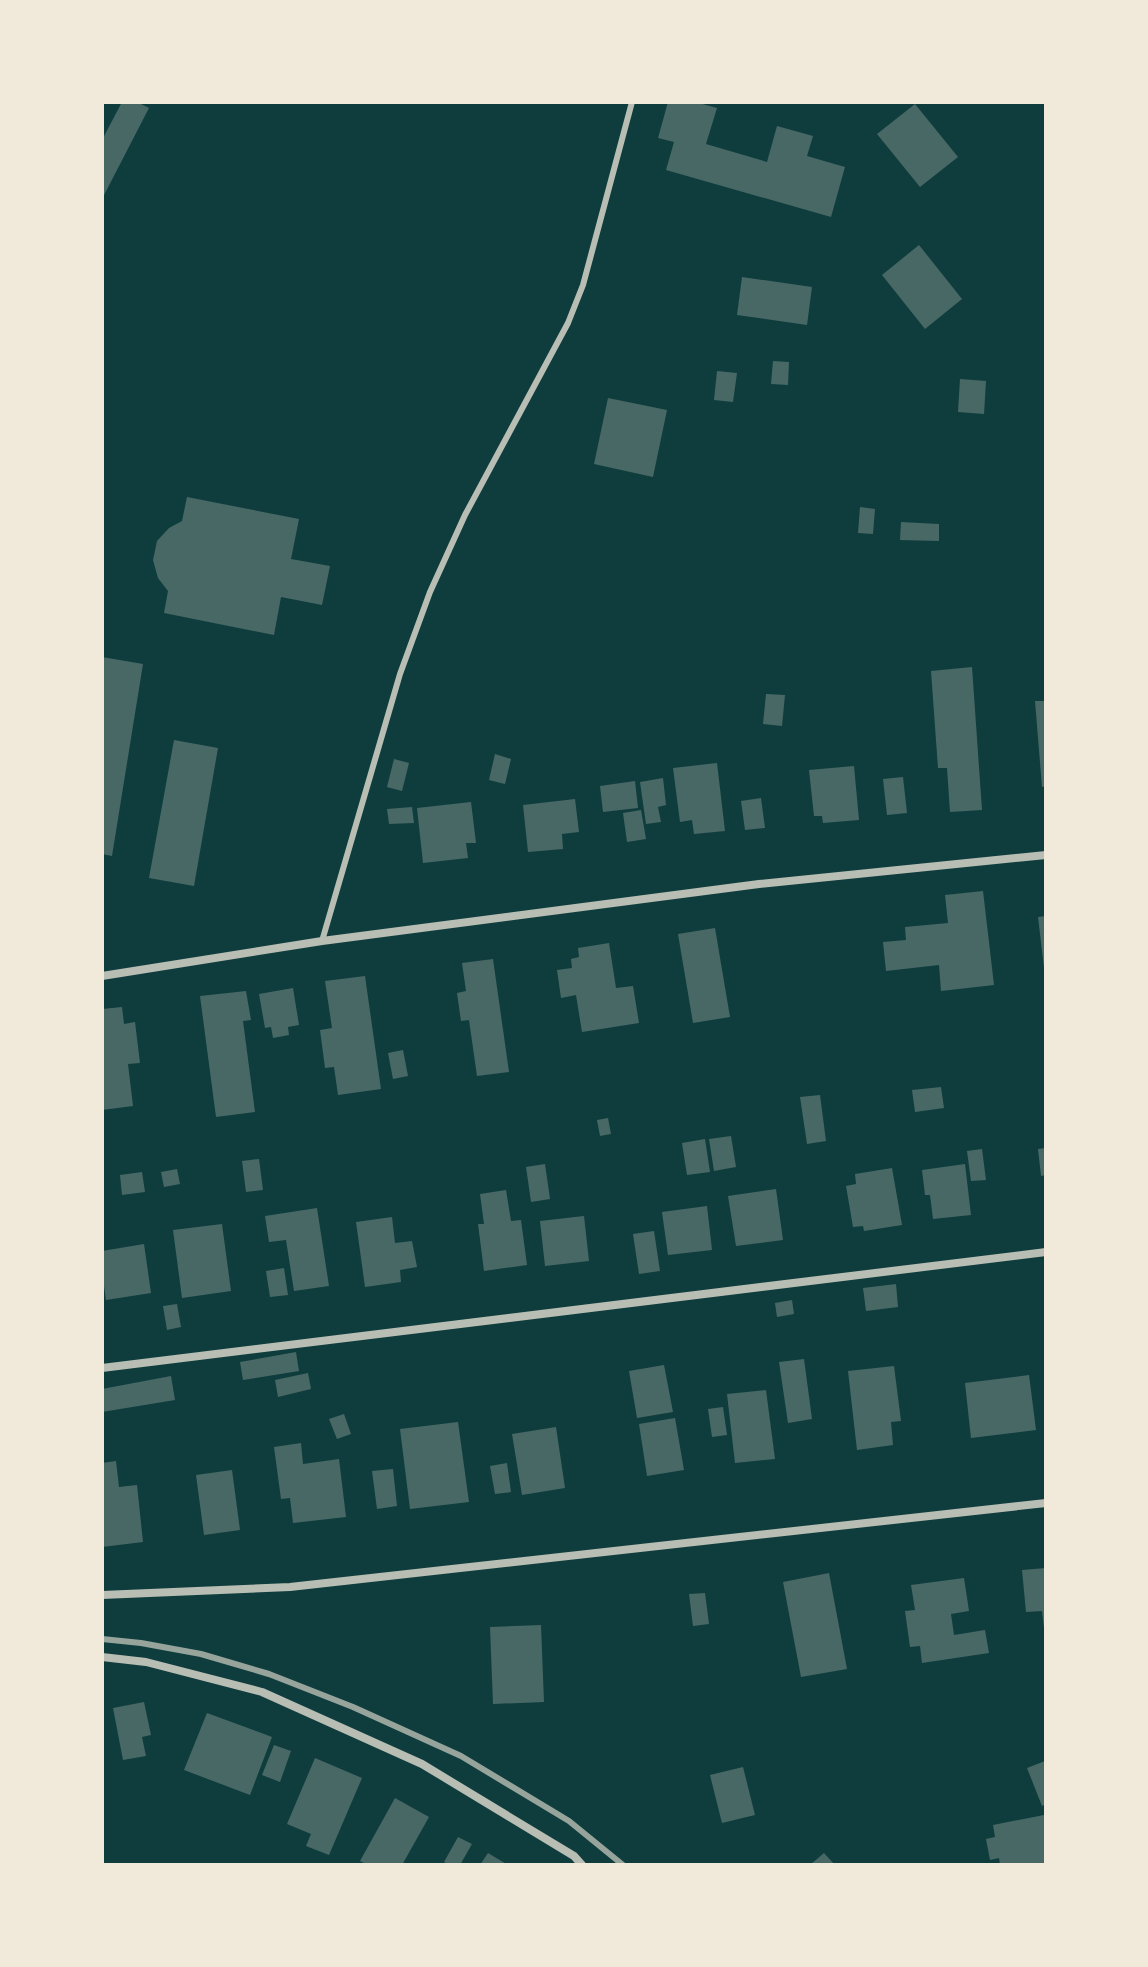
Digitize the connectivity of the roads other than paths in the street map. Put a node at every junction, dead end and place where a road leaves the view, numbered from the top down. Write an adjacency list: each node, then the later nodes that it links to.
1 (632, 102): 3 (lane)
2 (1046, 855): 3 (street)
3 (322, 941): 4 (street)
4 (102, 976)
5 (1046, 1252): 6 (street)
6 (102, 1368)
7 (1046, 1503): 8 (street)
8 (102, 1595)
9 (102, 1657): 10 (street)
10 (582, 1865)

